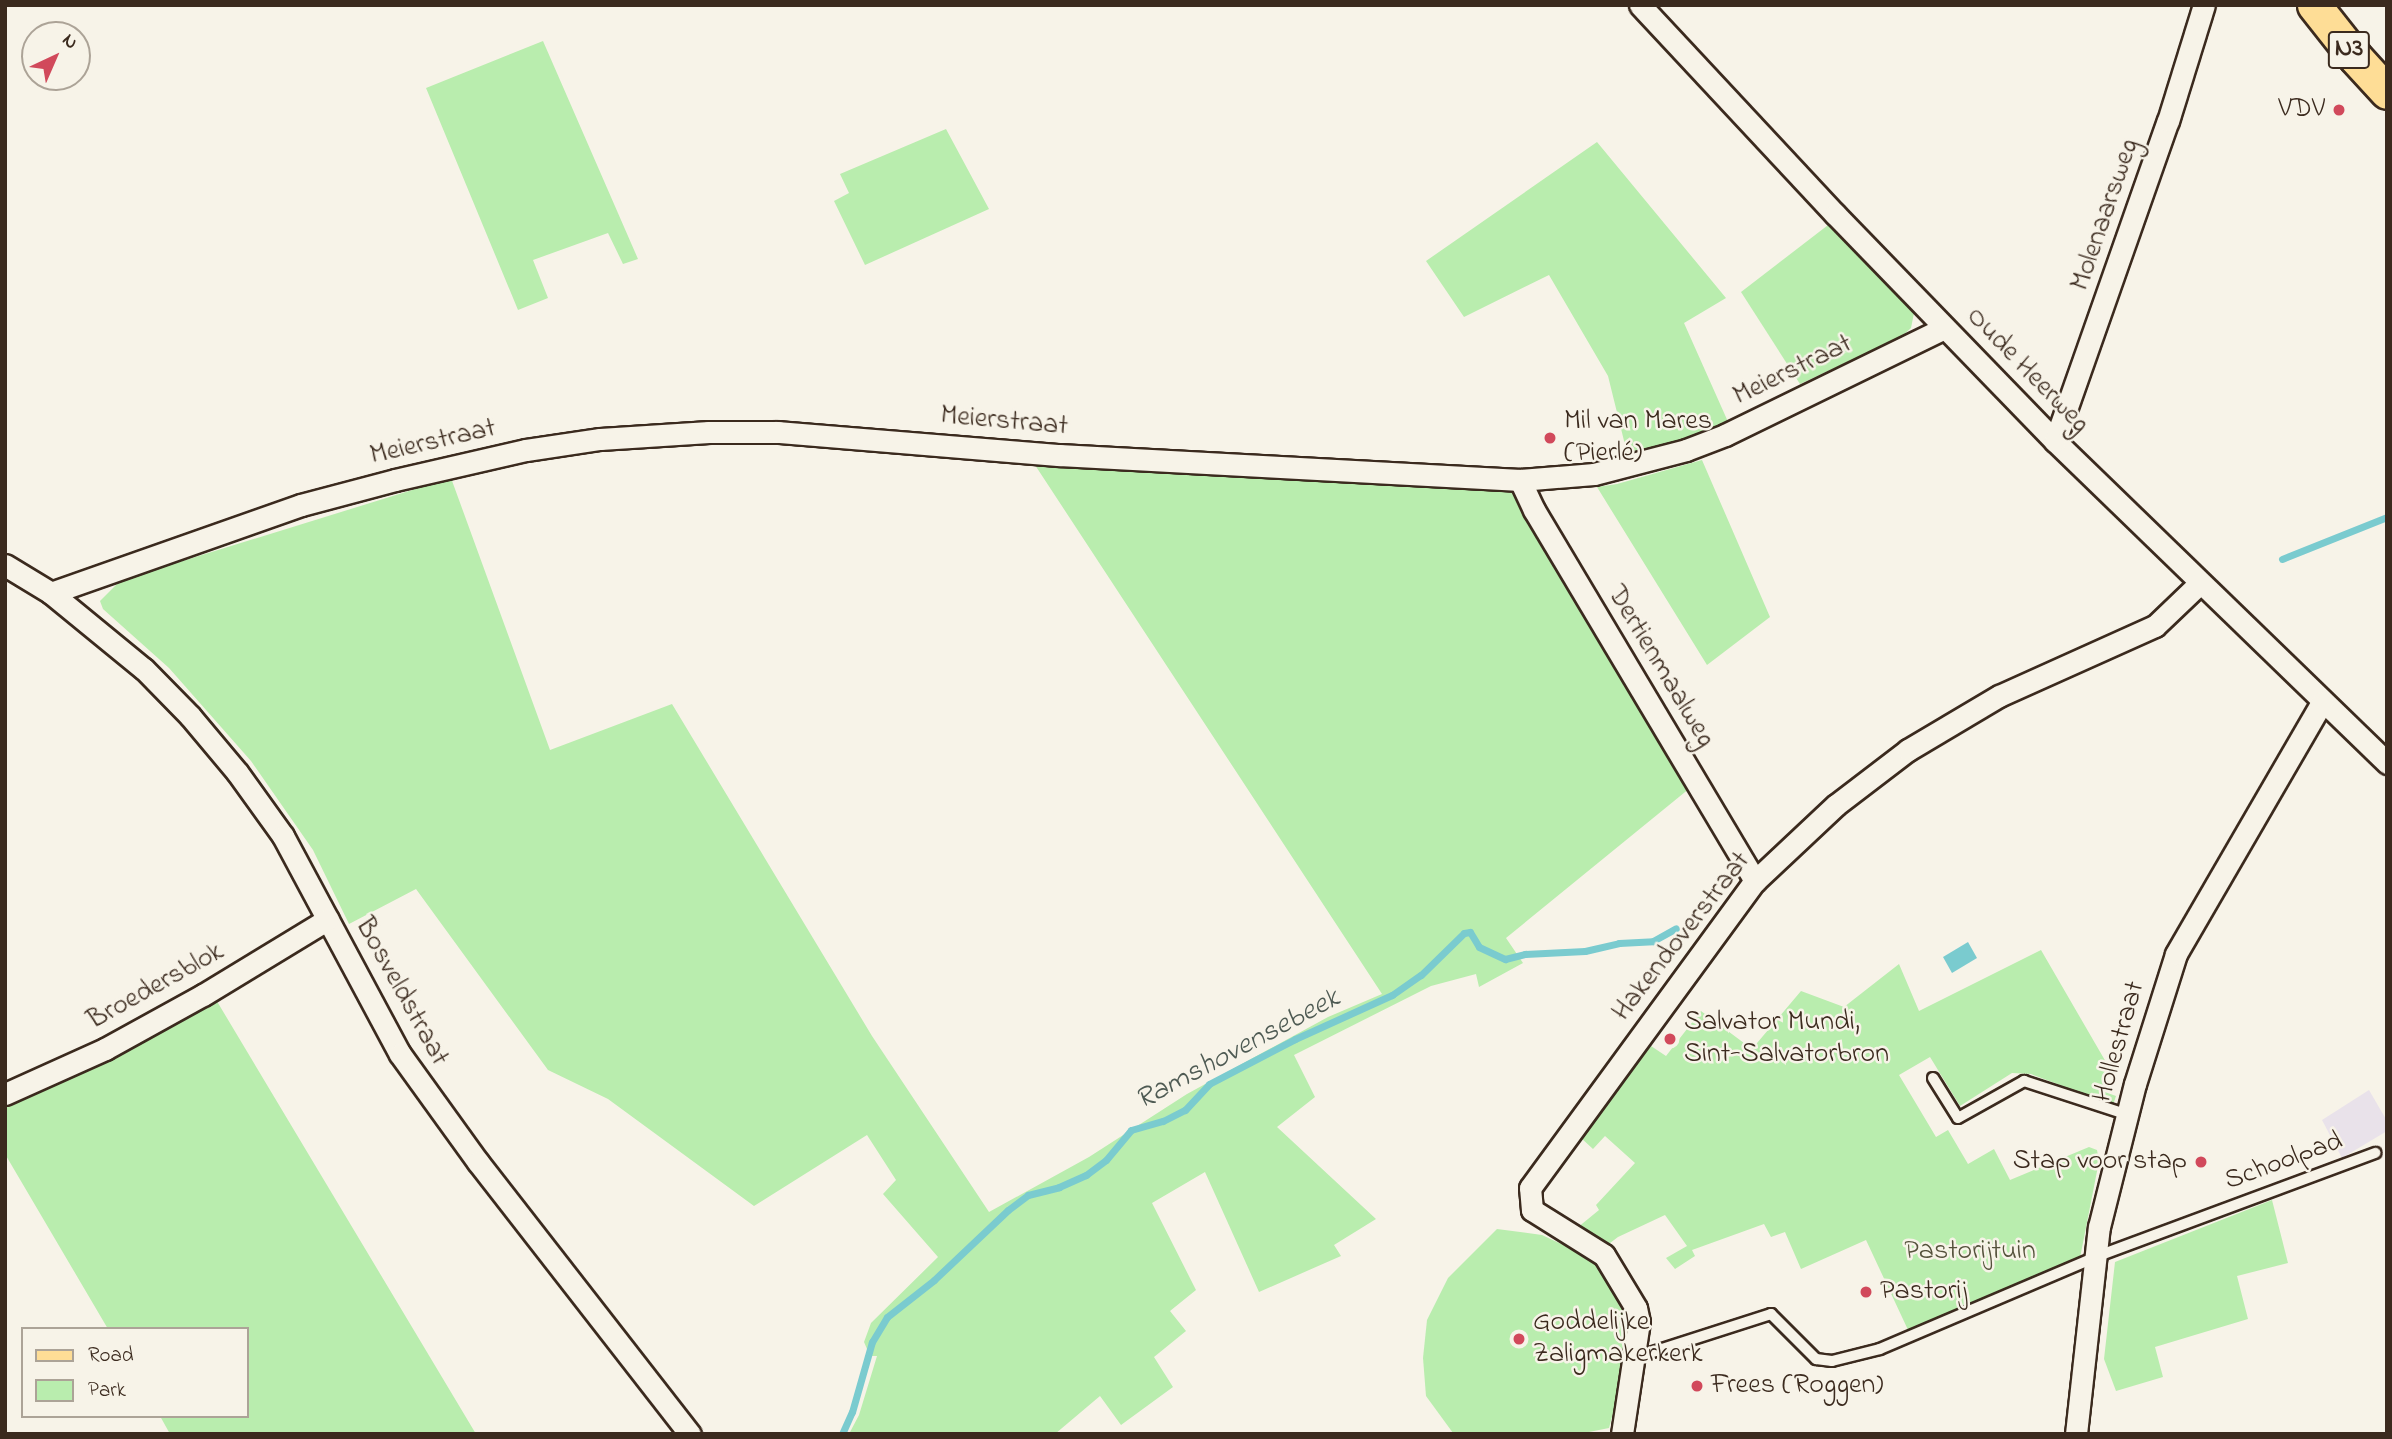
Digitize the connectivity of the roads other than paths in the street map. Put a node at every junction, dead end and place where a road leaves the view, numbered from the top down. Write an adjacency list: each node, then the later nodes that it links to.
1 (1640, 5): 7 (street, Oude Heerweg)
2 (2204, 5): 8 (street, Molenaarsweg)
3 (2314, 5): 6 (main road, N3)
4 (2338, 5): 5 (main road, N3)
5 (2387, 79)
6 (2387, 92)
7 (1944, 328): 8 (street, Oude Heerweg); 9 (street, Meierstraat)
8 (2055, 442): 11 (street, Oude Heerweg)
9 (1520, 480): 12 (street, Meierstraat); 15 (street, Dertienmaalweg)
10 (5, 565): 12 (street, Bosveldstraat)
11 (2200, 583): 13 (street, Oude Heerweg); 15 (street, Hakendoverstraat)
12 (51, 593): 16 (street, Bosveldstraat)
13 (2322, 702): 14 (street, Oude Heerweg); 19 (street, Hollestraat)
14 (2387, 763)
15 (1755, 881): 22 (street, Hakendoverstraat)
16 (328, 919): 18 (street, Broedersblok); 23 (street, Bosveldstraat)
17 (1933, 1078): 19 (lane)
18 (5, 1094)
19 (2128, 1115): 21 (street, Hollestraat)
20 (2375, 1153): 21 (lane, Schoolpad)
21 (2098, 1256): 22 (lane, Schoolpad); 25 (street, Hollestraat)
22 (1634, 1358): 24 (street, Hakendoverstraat)
23 (690, 1434)
24 (1622, 1434)
25 (2076, 1434)

